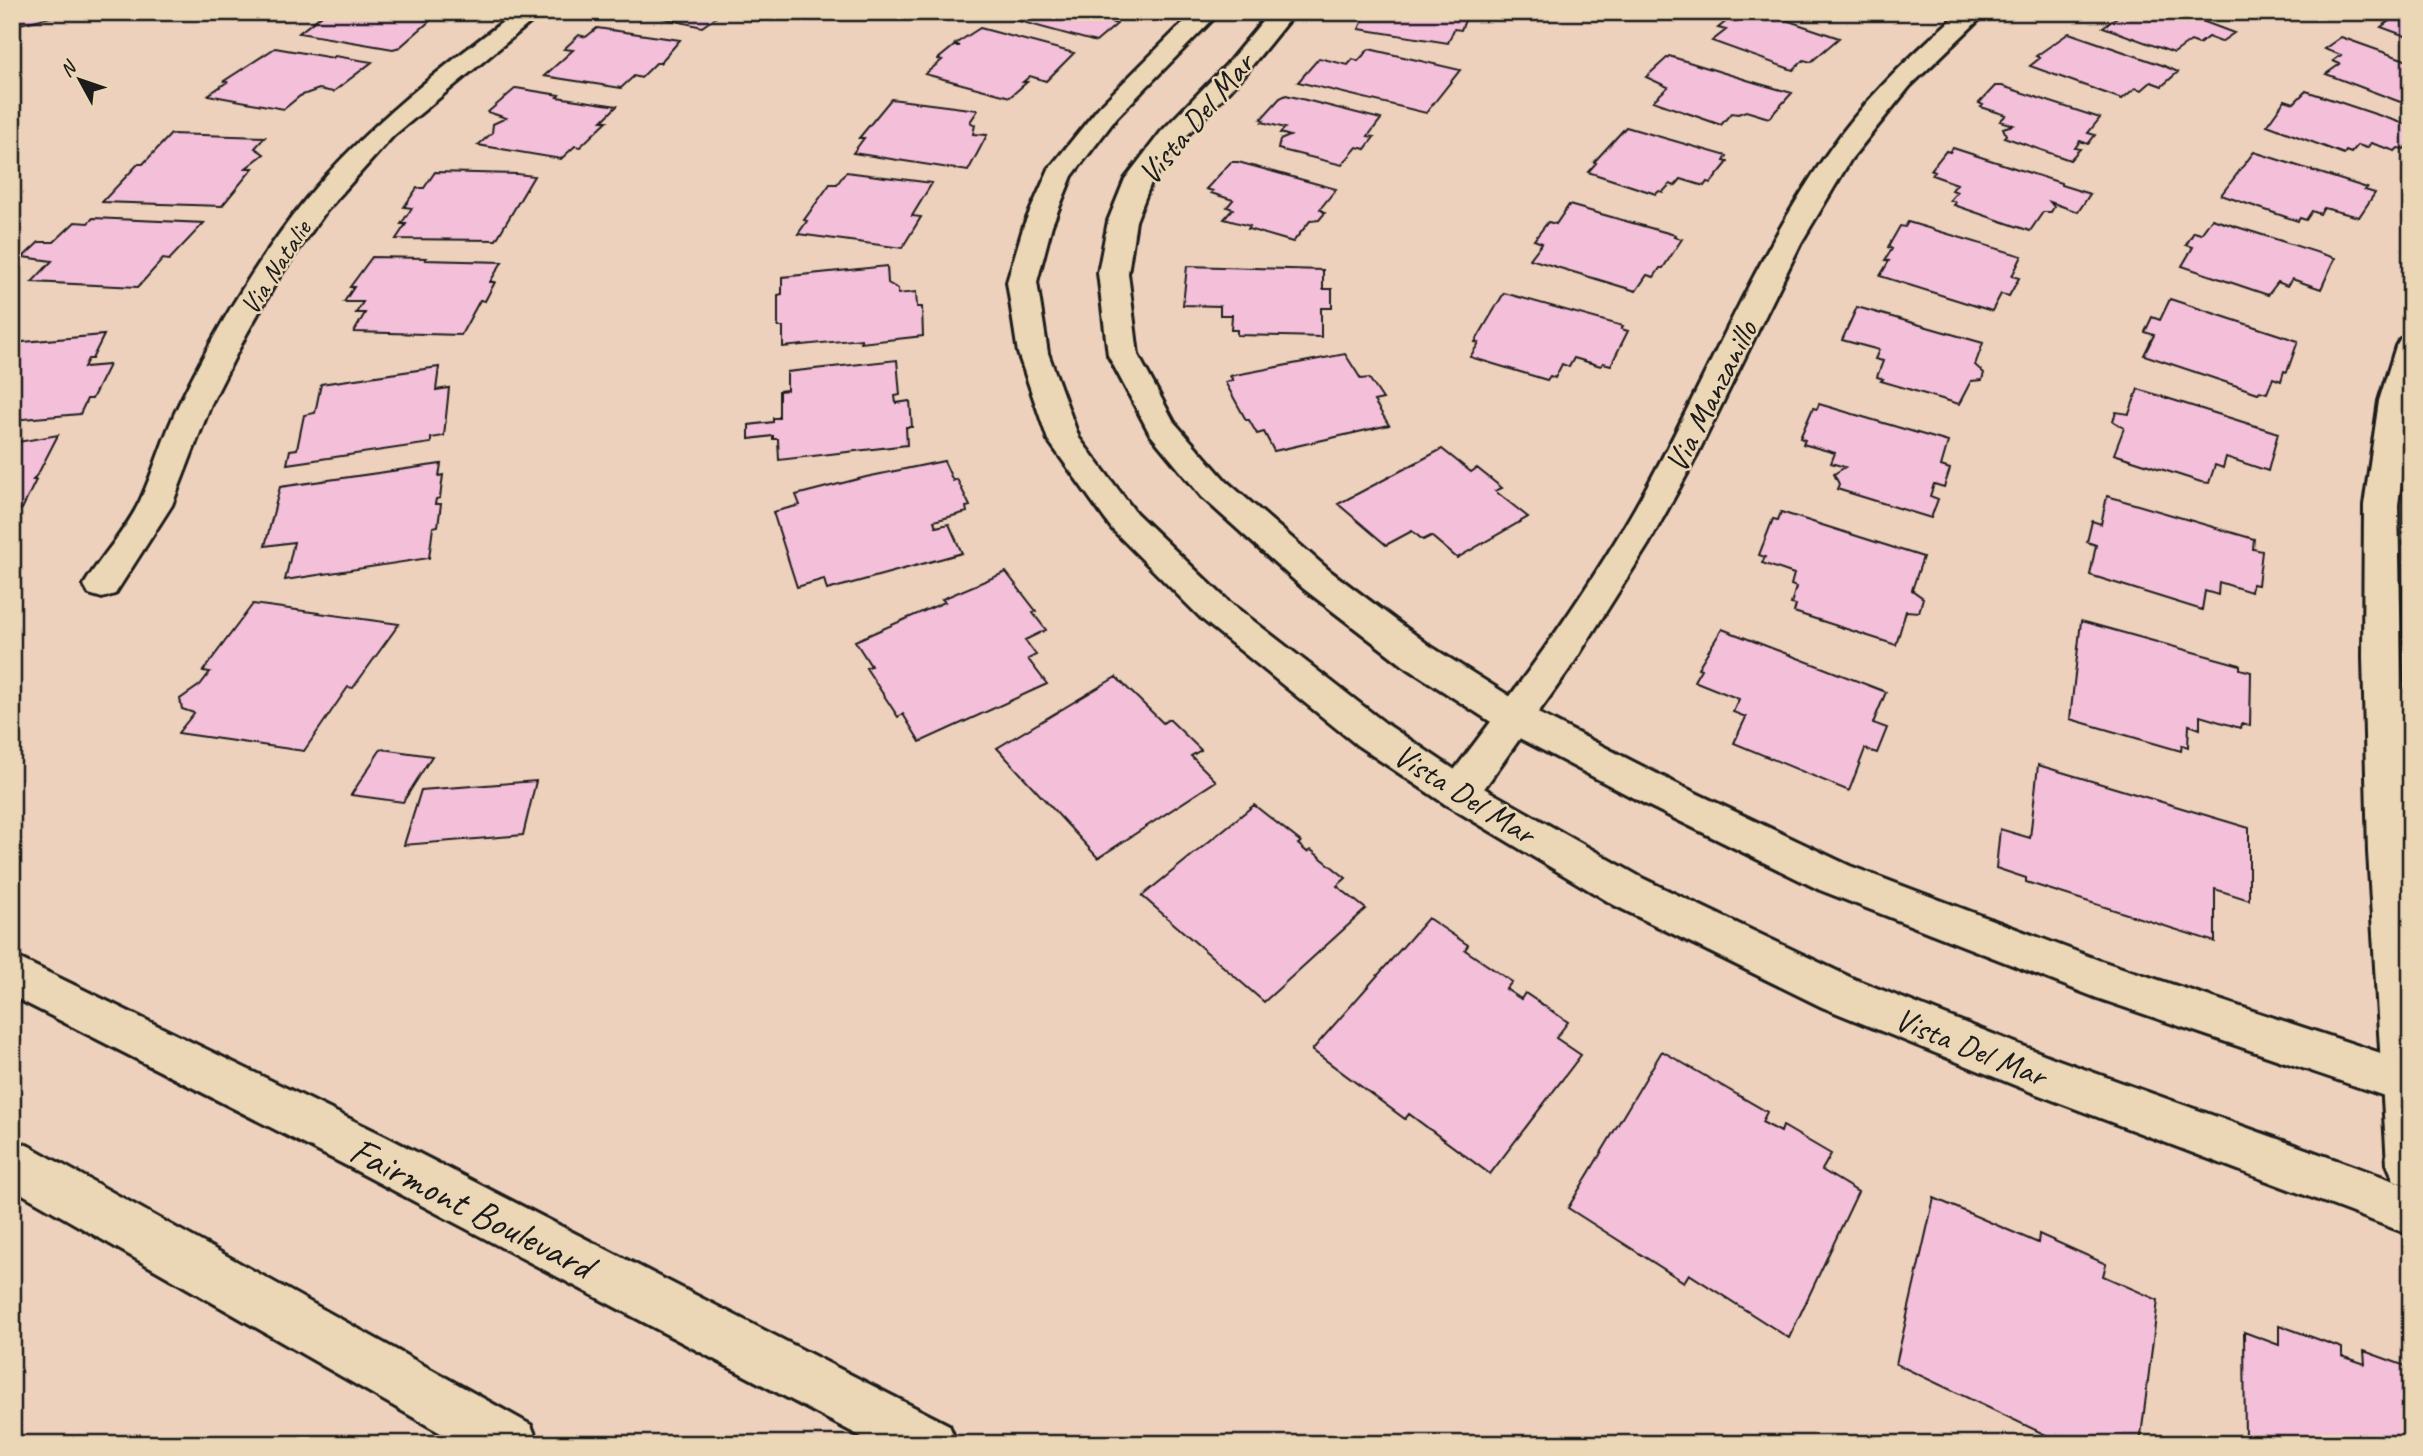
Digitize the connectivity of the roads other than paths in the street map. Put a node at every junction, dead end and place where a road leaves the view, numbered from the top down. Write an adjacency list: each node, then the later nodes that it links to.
1 (531, 12): 6 (street, Via Natalie)
2 (1208, 12): 8 (street, Vista Del Mar)
3 (1283, 12): 7 (street, Vista Del Mar)
4 (1975, 12): 7 (street, Via Manzanillo)
5 (2411, 346): 10 (street)
6 (102, 586)
7 (1516, 719): 8 (street, Via Manzanillo); 10 (street, Vista Del Mar)
8 (1460, 793): 13 (street, Vista Del Mar)
9 (12, 974): 15 (street, Fairmont Boulevard)
10 (2407, 1083): 12 (street)
11 (12, 1162): 14 (street)
12 (2411, 1164)
13 (2411, 1211)
14 (512, 1444)
15 (930, 1444)

